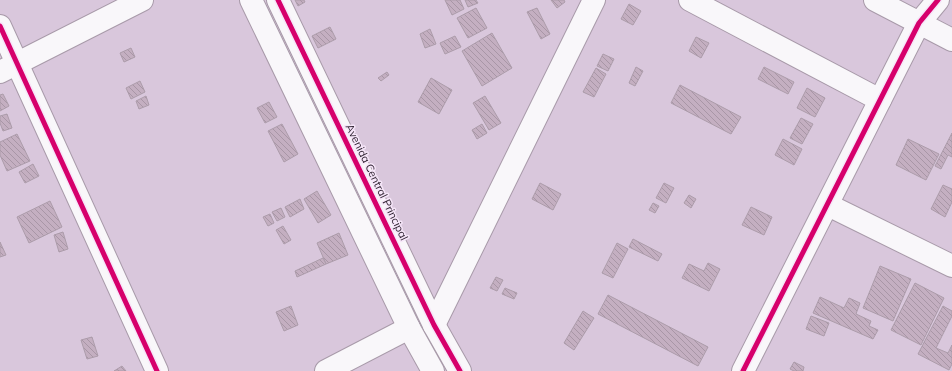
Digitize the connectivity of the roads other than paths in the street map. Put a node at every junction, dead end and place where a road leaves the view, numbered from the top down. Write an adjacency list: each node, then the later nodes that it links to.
1 (142, 0): 12 (street)
2 (251, 0): 17 (street)
3 (278, 0): 16 (street, Avenida Central Principal)
4 (594, 0): 16 (street)
5 (690, 0): 13 (street)
6 (875, 0): 9 (street)
7 (920, 0): 9 (street)
8 (938, 0): 9 (street)
9 (919, 23): 11 (street); 13 (street)
10 (0, 26): 12 (street)
11 (952, 40)
12 (9, 68): 18 (street)
13 (880, 100): 14 (street)
14 (828, 205): 15 (street); 22 (street)
15 (952, 266)
16 (434, 325): 21 (street, Avenida Central Principal)
17 (409, 328): 19 (street); 20 (street)
18 (157, 371)
19 (326, 371)
20 (433, 371)
21 (460, 371)
22 (743, 371)

